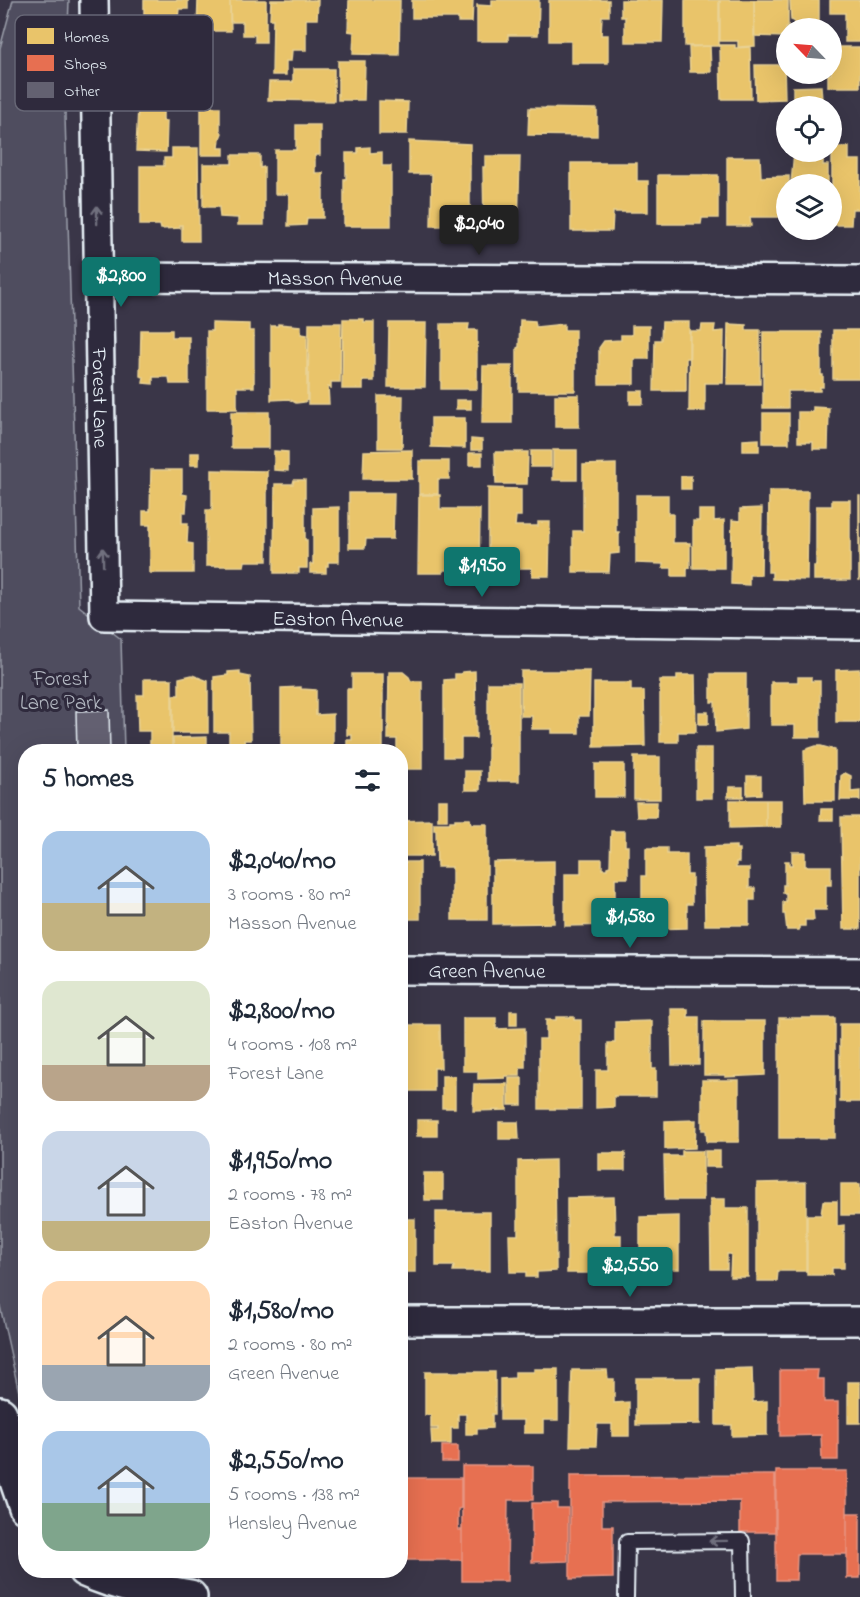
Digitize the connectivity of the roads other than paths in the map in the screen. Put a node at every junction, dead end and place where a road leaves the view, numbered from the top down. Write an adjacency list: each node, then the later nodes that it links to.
1 (94, 0): 2 (street, Forest Lane, one-way to 1)
2 (94, 15)
3 (96, 111): 4 (street, Forest Lane, one-way to 3)
4 (98, 277): 5 (street, Masson Avenue); 6 (street, Forest Lane, one-way to 4)
5 (860, 280)
6 (104, 616): 7 (street, Easton Avenue)
7 (860, 625)
8 (408, 970): 9 (street, Green Avenue)
9 (860, 972)
10 (408, 1321): 11 (street)
11 (860, 1321)
12 (0, 1414): 13 (highway)
13 (18, 1484)
14 (102, 1578): 15 (highway)
15 (190, 1597)
16 (626, 1597): 17 (lane, one-way to 16)
17 (743, 1597)

